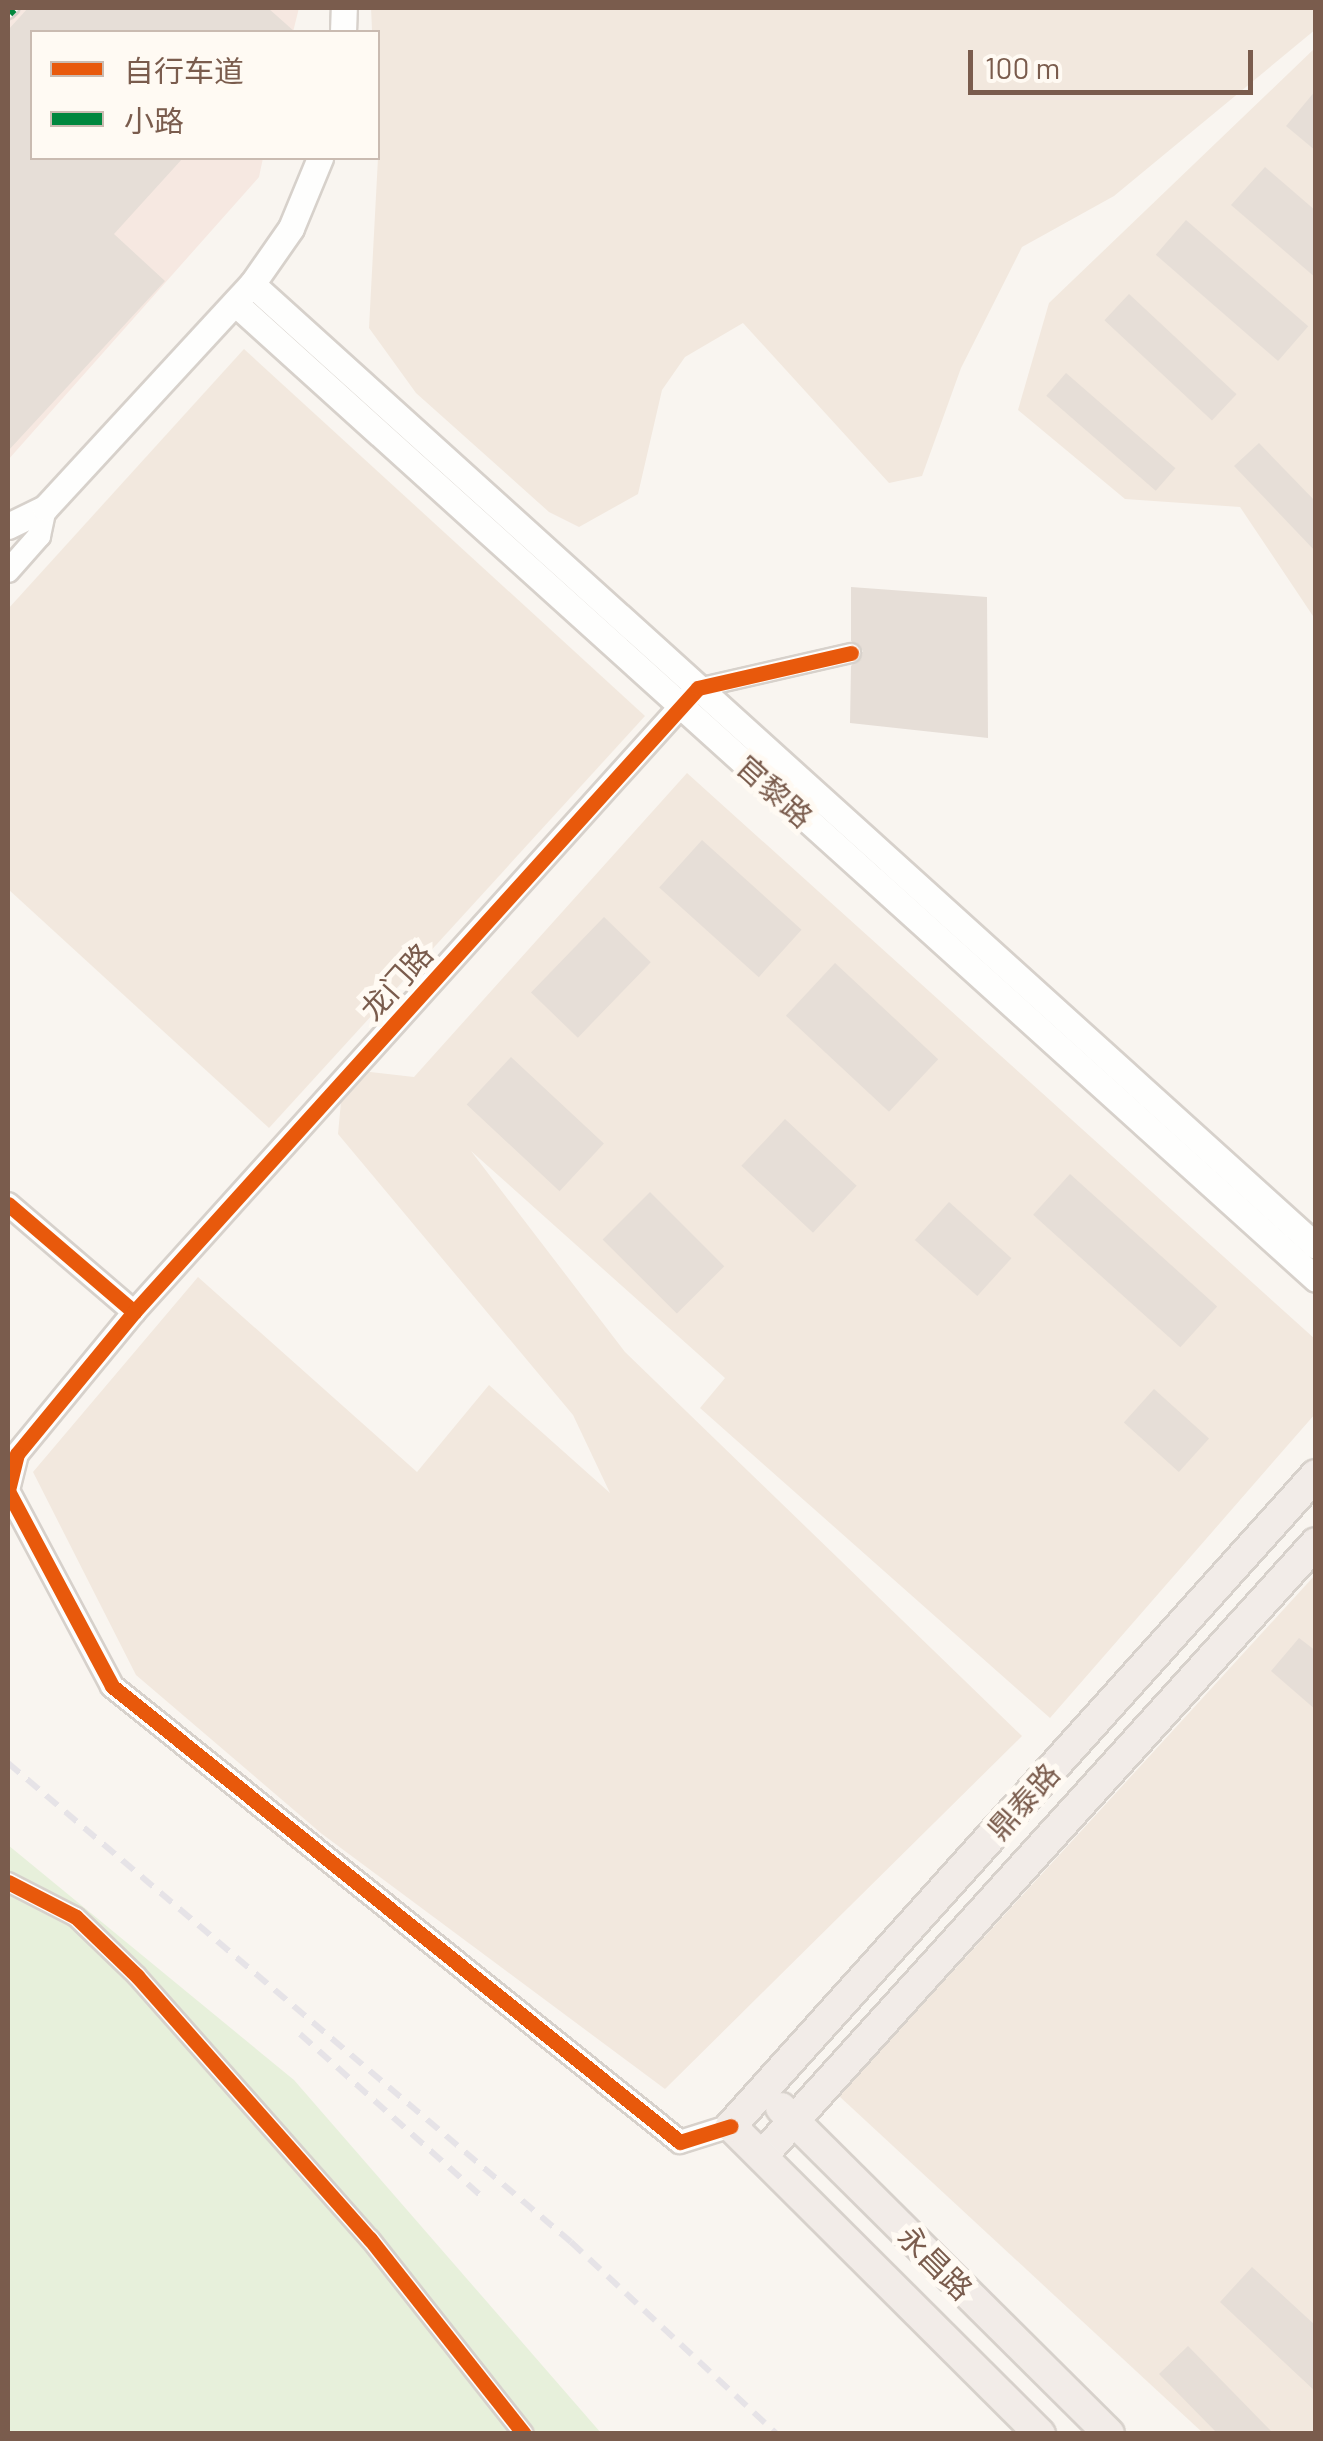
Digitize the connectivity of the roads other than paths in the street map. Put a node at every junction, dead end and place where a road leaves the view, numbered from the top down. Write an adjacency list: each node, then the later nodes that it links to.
1 (319, 160): 2 (main road)
2 (243, 294): 3 (main road); 7 (main road, 官黎路)
3 (45, 508): 4 (main road); 5 (street)
4 (8, 526)
5 (8, 571)
6 (851, 653): 7 (street)
7 (690, 697): 9 (main road, 官黎路); 10 (main road, 官黎路); 11 (street, 龙门路)
8 (8, 1204): 11 (street)
9 (1316, 1246)
10 (1316, 1279)
11 (134, 1312): 17 (street, 龙门路)
12 (1316, 1475): 15 (highway, 鼎泰路)
13 (1316, 1543): 16 (highway, 鼎泰路)
14 (8, 1882): 19 (street)
15 (763, 2090): 16 (highway, 永昌路); 17 (highway, 鼎泰路)
16 (794, 2120): 18 (highway, 鼎泰路); 21 (highway, 永昌路)
17 (731, 2126): 18 (highway, 永昌路)
18 (762, 2156): 20 (highway, 永昌路)
19 (524, 2434)
20 (1040, 2434)
21 (1109, 2434)

